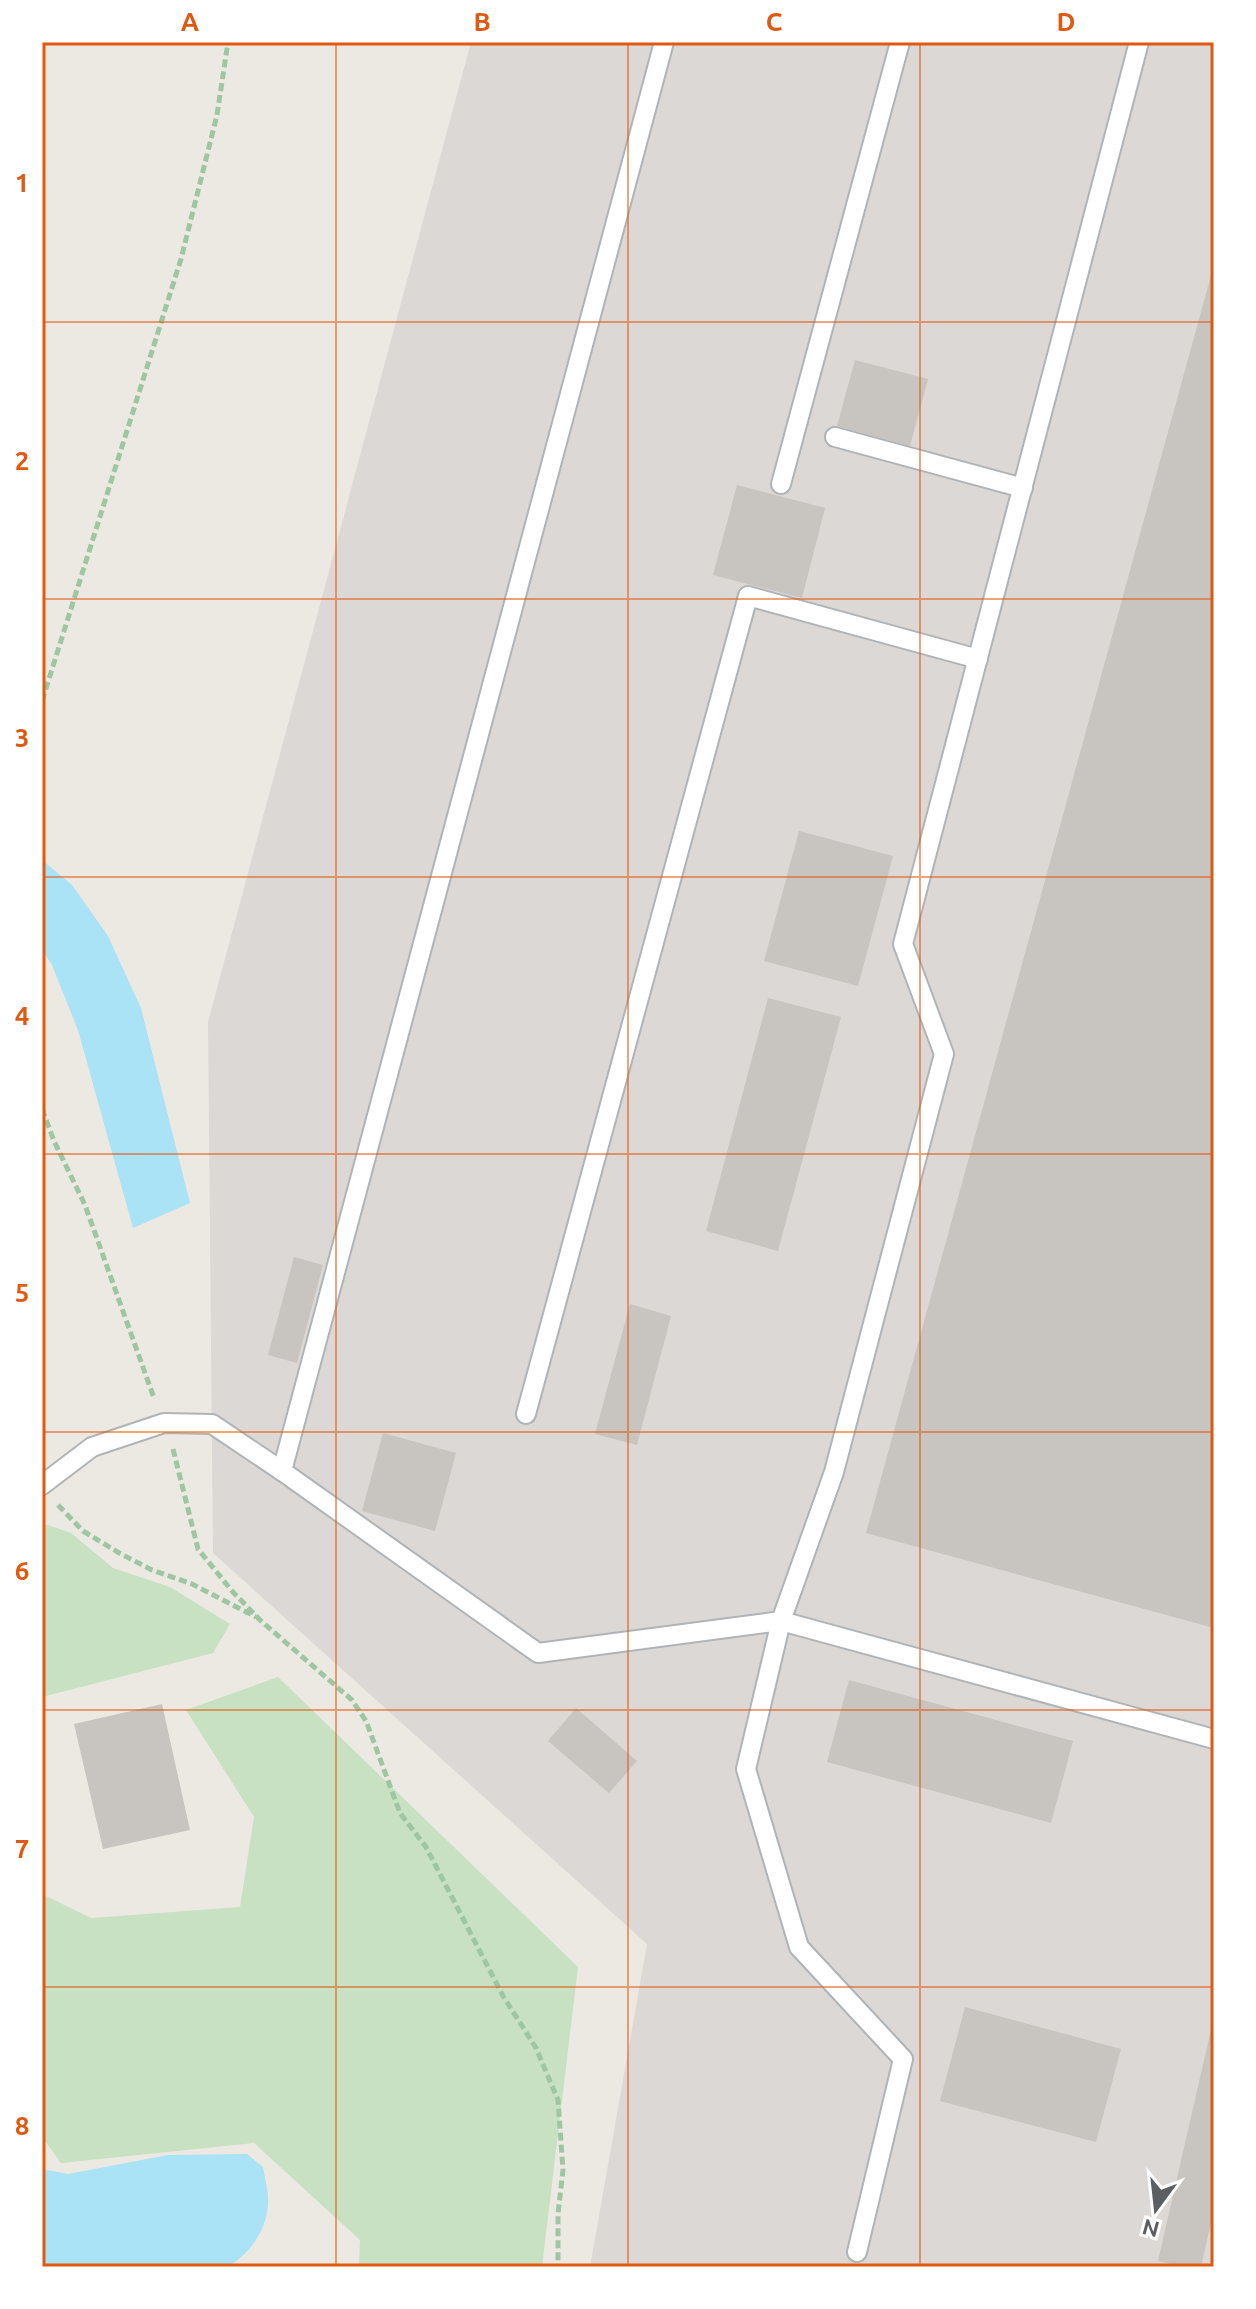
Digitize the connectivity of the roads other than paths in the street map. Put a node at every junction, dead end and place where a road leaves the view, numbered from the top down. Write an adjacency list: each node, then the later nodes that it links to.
1 (664, 42): 9 (lane)
2 (900, 42): 5 (lane)
3 (1139, 42): 6 (lane)
4 (835, 437): 6 (lane)
5 (781, 484)
6 (1023, 488): 7 (lane)
7 (978, 659): 8 (lane); 11 (lane)
8 (526, 1414)
9 (282, 1471): 10 (lane); 11 (lane)
10 (47, 1492)
11 (781, 1621): 12 (lane); 13 (lane)
12 (1214, 1739)
13 (857, 2252)

